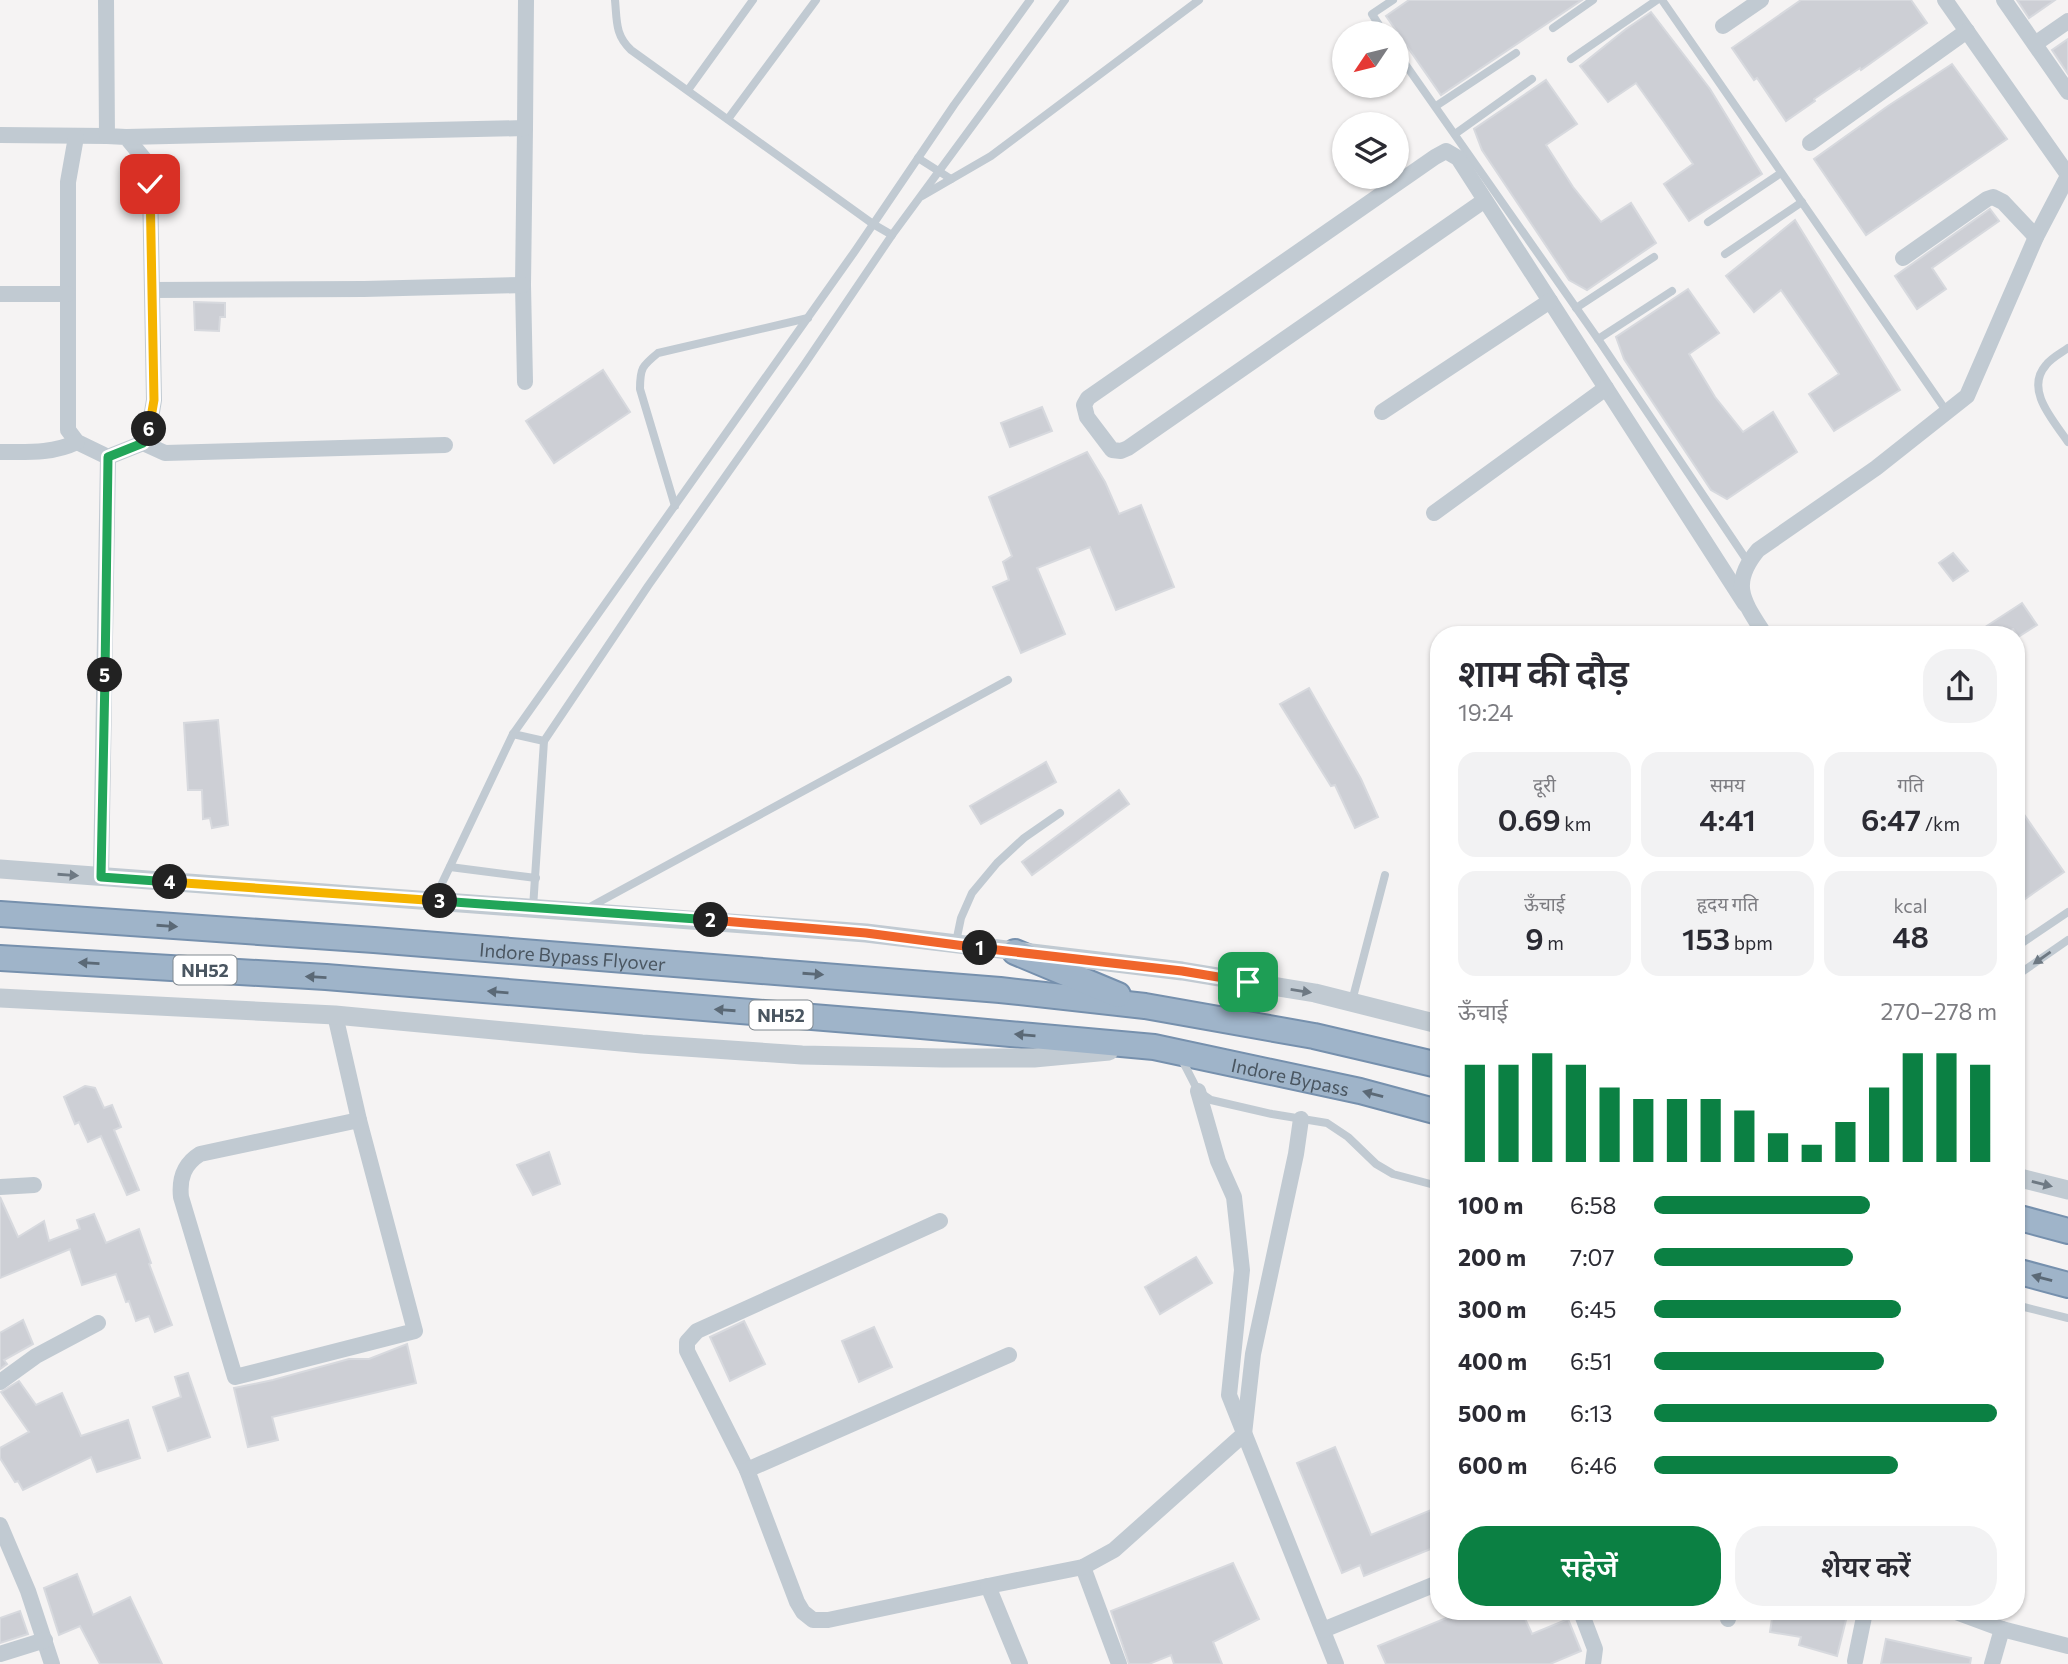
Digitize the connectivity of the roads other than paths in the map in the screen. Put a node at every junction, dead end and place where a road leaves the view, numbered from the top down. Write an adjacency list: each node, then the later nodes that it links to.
1 (106, 0): 32 (street)
2 (526, 0): 29 (street)
3 (615, 0): 25 (lane)
4 (753, 0): 25 (lane)
5 (816, 0): 28 (lane)
6 (1030, 0): 36 (lane)
7 (1065, 0): 37 (lane)
8 (1199, 0): 40 (lane)
9 (1393, 0): 15 (lane)
10 (1593, 0): 18 (lane)
11 (1659, 0): 22 (lane); 38 (lane)
12 (1761, 0): 17 (street)
13 (1945, 0): 19 (street)
14 (2004, 0): 20 (street)
15 (1376, 21)
16 (2068, 21): 20 (street)
17 (1724, 26)
18 (1553, 28)
19 (1967, 31): 35 (street); 39 (street)
20 (2035, 44): 26 (street)
21 (1516, 53): 27 (lane)
22 (1571, 59)
23 (1409, 69): 27 (lane)
24 (1532, 79): 30 (lane)
25 (688, 90): 28 (lane)
26 (2068, 92)
27 (1436, 106): 30 (lane)
28 (728, 119): 45 (lane)
29 (525, 128): 34 (street); 51 (street)
30 (1455, 134): 57 (lane)
31 (0, 135): 33 (street)
32 (107, 136): 33 (street); 34 (street)
33 (76, 137): 55 (street)
34 (126, 137): 52 (street)
35 (1810, 143)
36 (918, 158): 37 (lane); 45 (lane)
37 (939, 172): 40 (lane); 41 (lane)
38 (1781, 173): 43 (lane); 44 (lane)
39 (2068, 176): 47 (street)
40 (951, 179): 41 (lane)
41 (920, 198): 46 (lane)
42 (1485, 200): 42 (street); 56 (street)
43 (1802, 202): 48 (lane); 64 (lane)
44 (1708, 222)
45 (873, 224): 46 (lane); 58 (lane)
46 (892, 235): 78 (lane)
47 (2036, 237): 50 (street); 64 (street)
48 (1725, 254)
49 (1654, 257): 57 (lane)
50 (1903, 258)
51 (523, 285): 52 (street); 61 (street)
52 (152, 290): 67 (street)
53 (1672, 290): 59 (lane)
54 (0, 294): 55 (street)
55 (67, 294): 65 (street)
56 (1550, 301): 62 (street); 63 (street)
57 (1576, 308): 59 (lane)
58 (808, 317): 71 (lane); 71 (lane)
59 (1598, 339): 73 (lane)
60 (2068, 348): 66 (lane)
61 (525, 382)
62 (1606, 388): 72 (street); 74 (street)
63 (1382, 412)
64 (1947, 412): 73 (street)
65 (77, 442): 69 (street); 70 (street)
66 (2068, 442)
67 (143, 443): 68 (street); 70 (street)
68 (445, 446)
69 (0, 452)
70 (108, 457): 83 (street)
71 (675, 506): 77 (lane)
72 (1434, 513)
73 (1748, 562): 74 (street)
74 (1745, 604): 75 (street)
75 (1759, 626)
76 (1008, 680): 87 (lane)
77 (513, 734): 78 (lane); 80 (lane)
78 (544, 741): 84 (lane)
79 (1060, 813): 92 (lane)
80 (450, 867): 84 (lane); 85 (lane)
81 (0, 869): 83 (street, one-way to 83)
82 (1385, 876): 97 (lane)
83 (101, 877): 85 (street)
84 (536, 878): 86 (lane)
85 (434, 901): 86 (street)
86 (533, 908): 87 (street)
87 (583, 911): 92 (street)
88 (2068, 912): 91 (lane)
89 (0, 914): 98 (highway, Indore Bypass Flyover / NH52, one-way to 98)
90 (2068, 940): 95 (lane, one-way to 95)
91 (2025, 941)
92 (956, 945): 93 (street)
93 (1015, 952): 97 (street, one-way to 97); 98 (highway)
94 (0, 958): 101 (highway, NH52, one-way to 94)
95 (2025, 970)
96 (0, 998): 99 (street)
97 (1352, 1001): 100 (street)
98 (1145, 1006): 103 (highway, NH52)
99 (335, 1016): 101 (street); 107 (street)
100 (1430, 1022)
101 (1142, 1046): 102 (highway, Indore Bypass / NH52)
102 (1178, 1053): 104 (lane); 105 (highway, Indore Bypass / NH52, one-way to 102)
103 (1430, 1063)
104 (1198, 1091): 106 (lane); 123 (street)
105 (1430, 1110)
106 (1301, 1119): 109 (lane); 123 (street)
107 (359, 1120): 107 (street)
108 (2025, 1179): 112 (street, one-way to 112)
109 (1430, 1184)
110 (34, 1185): 111 (street)
111 (0, 1187)
112 (2068, 1190)
113 (2025, 1219): 115 (highway)
114 (940, 1221): 124 (street)
115 (2068, 1231)
116 (2025, 1273): 117 (highway, one-way to 116)
117 (2068, 1285)
118 (2025, 1308): 119 (lane)
119 (2068, 1318)
120 (98, 1323): 122 (street)
121 (1009, 1355): 124 (street)
122 (0, 1382)
123 (1244, 1434): 126 (street); 133 (street)
124 (747, 1470): 127 (street)
125 (0, 1525): 134 (street)
126 (1083, 1567): 127 (street); 140 (street)
127 (988, 1586): 139 (street)
128 (1430, 1586): 133 (street)
129 (1584, 1620): 142 (street)
130 (1863, 1620): 137 (street)
131 (1978, 1620): 132 (street)
132 (2002, 1629): 135 (street); 143 (street)
133 (1323, 1630): 141 (street)
134 (45, 1640): 136 (street); 138 (street)
135 (2068, 1646)
136 (0, 1654)
137 (1855, 1661)
138 (52, 1664)
139 (1020, 1664)
140 (1119, 1664)
141 (1336, 1664)
142 (1593, 1664)
143 (1992, 1664)

